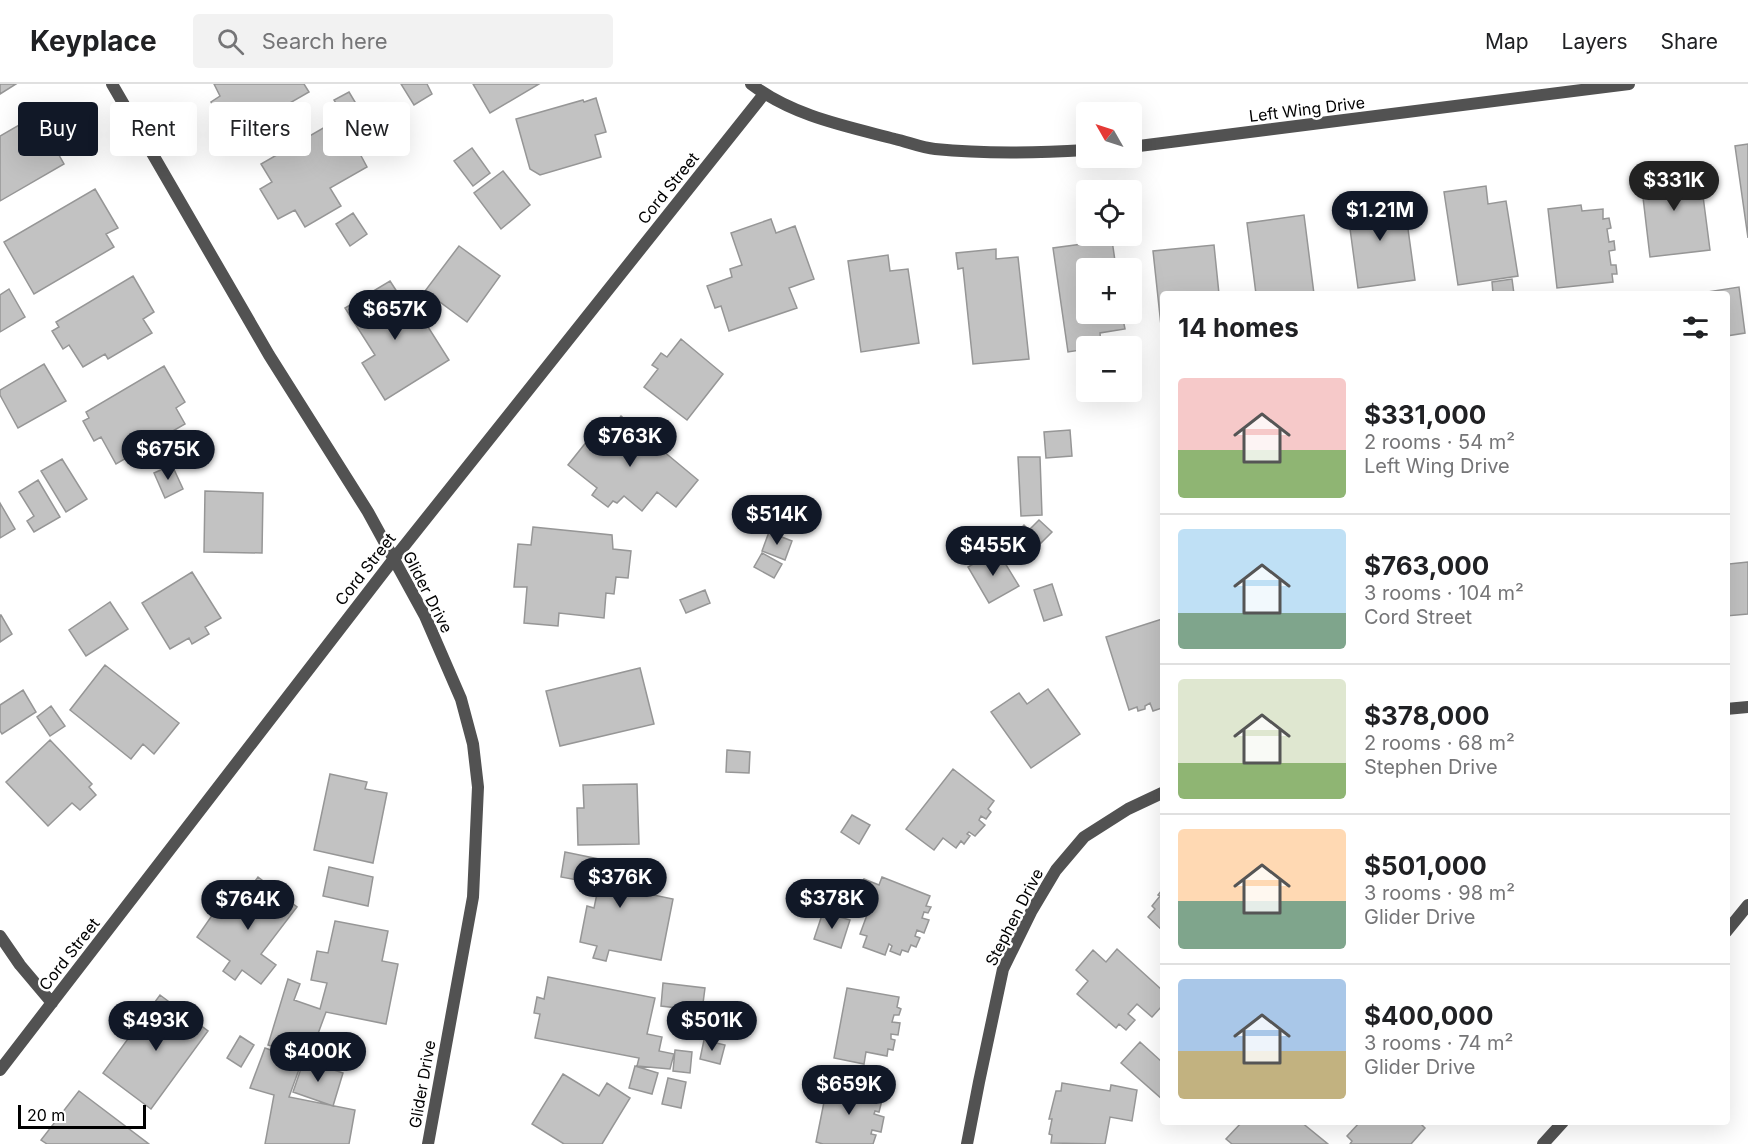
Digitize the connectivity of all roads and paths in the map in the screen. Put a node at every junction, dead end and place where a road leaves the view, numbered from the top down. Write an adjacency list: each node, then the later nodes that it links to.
1 (112, 84): 8 (street, Glider Drive)
2 (751, 84): 5 (street)
3 (1629, 84): 4 (street, Left Wing Drive)
4 (1614, 85): 6 (street, Left Wing Drive)
5 (764, 94): 7 (street); 8 (street, Cord Street)
6 (1142, 146)
7 (1076, 151)
8 (393, 560): 15 (street, Cord Street); 18 (street, Glider Drive)
9 (1748, 707): 10 (street)
10 (1730, 709)
11 (1160, 794): 19 (street, Stephen Drive)
12 (1748, 906): 13 (street)
13 (1730, 927)
14 (0, 936): 15 (street)
15 (52, 1003): 16 (street, Cord Street)
16 (0, 1070)
17 (1560, 1125): 20 (street)
18 (428, 1144)
19 (967, 1144)
20 (1543, 1144)

